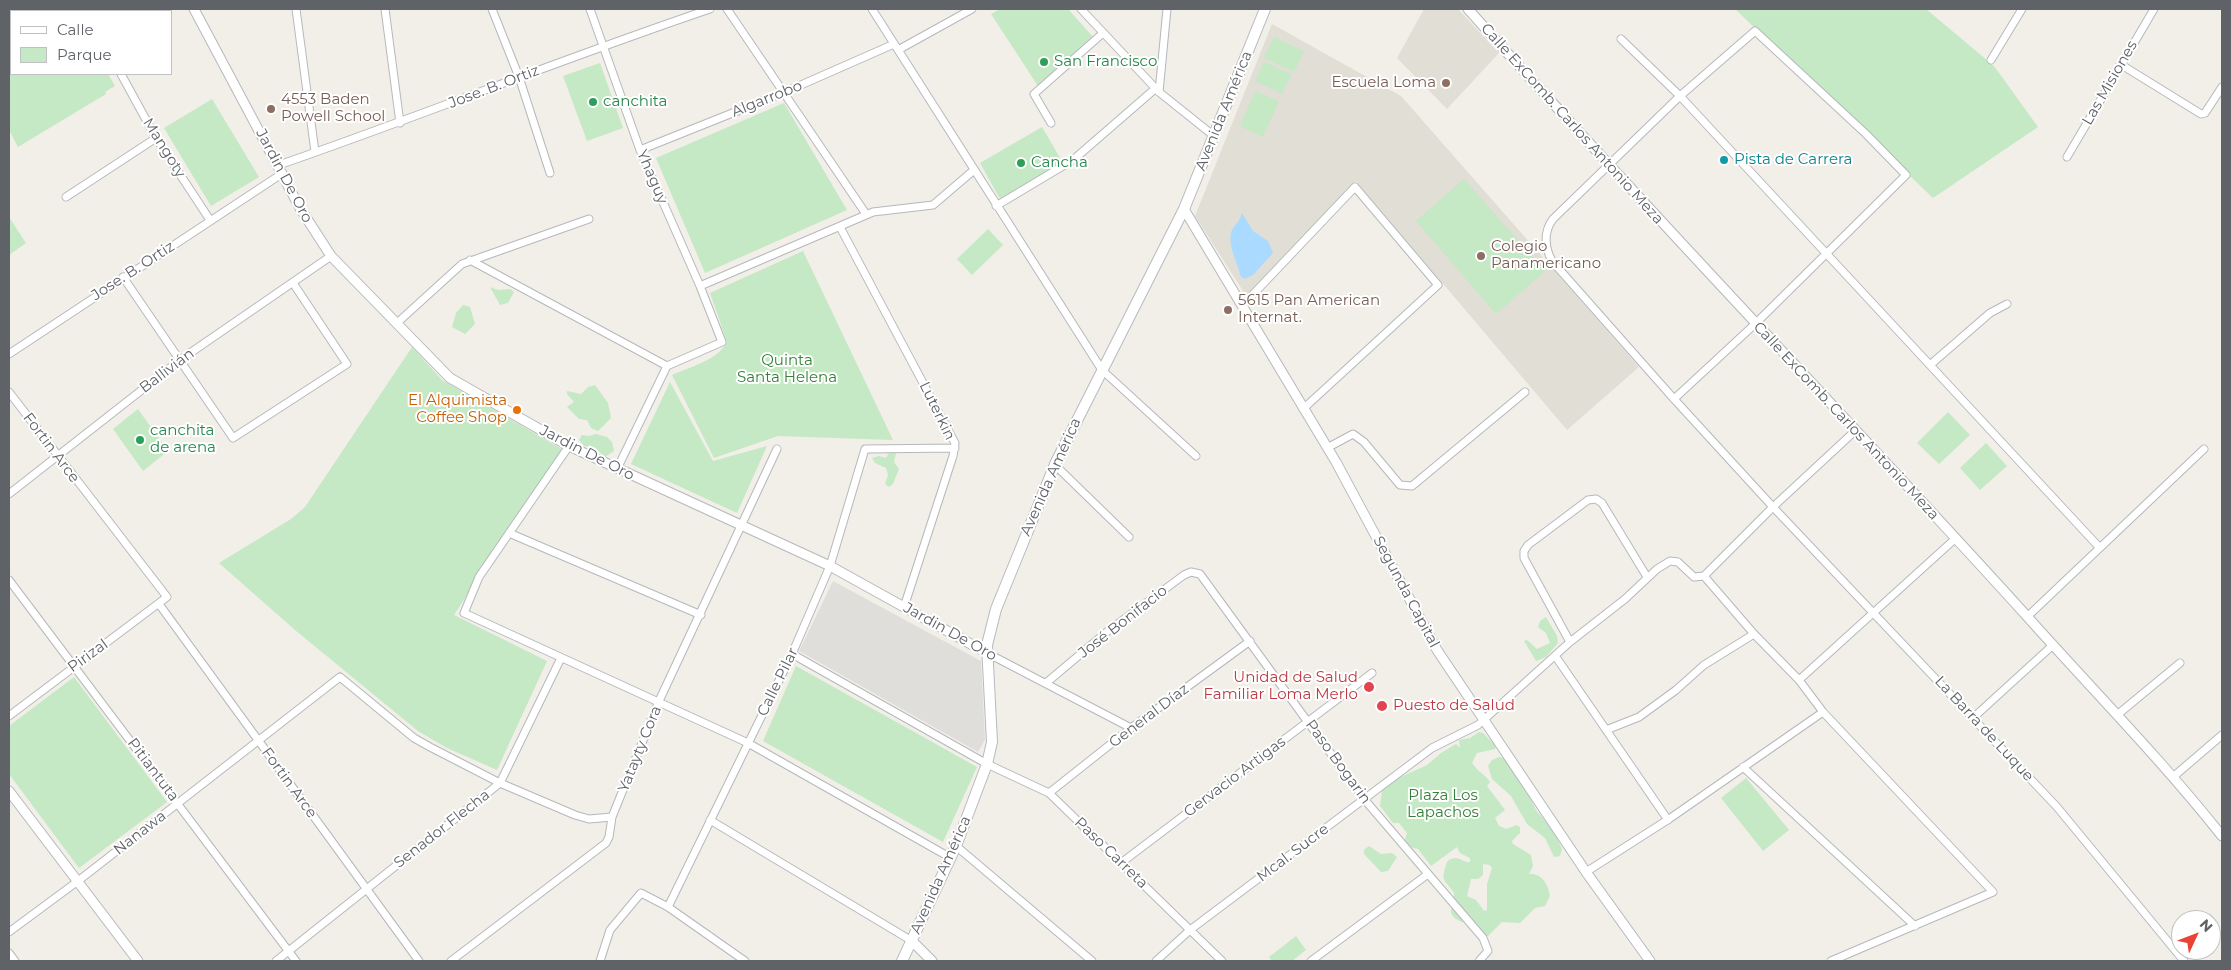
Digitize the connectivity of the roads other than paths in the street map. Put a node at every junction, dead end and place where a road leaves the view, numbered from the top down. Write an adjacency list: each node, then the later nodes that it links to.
1 (194, 9): 36 (street, Jardin De Oro)
2 (296, 9): 33 (street)
3 (385, 9): 28 (street)
4 (492, 9): 23 (street)
5 (590, 9): 18 (street, Yhaguy)
6 (710, 9): 18 (street, Jose. B. Ortiz)
7 (727, 9): 26 (street)
8 (872, 9): 19 (street)
9 (972, 9): 19 (street, Algarrobo)
10 (1081, 9): 16 (street)
11 (1167, 9): 25 (street)
12 (1265, 9): 30 (main road, Avenida América)
13 (1468, 9): 35 (street, Calle ExComb. Carlos Antonio Meza)
14 (2022, 9): 20 (street)
15 (2154, 9): 21 (street, Las Misiones)
16 (1103, 33): 25 (street); 29 (street)
17 (1621, 39): 27 (street)
18 (604, 44): 23 (street, Jose. B. Ortiz); 32 (street, Yhaguy)
19 (896, 47): 26 (street, Algarrobo); 37 (street)
20 (1991, 60)
21 (2120, 64): 24 (street); 34 (street, Las Misiones)
22 (122, 75): 31 (street, Mangoty)
23 (520, 77): 28 (street, Jose. B. Ortiz); 38 (street)
24 (2222, 88)
25 (1157, 90): 30 (street); 40 (street)
26 (785, 92): 32 (street, Algarrobo); 42 (street)
27 (1680, 96): 35 (street, La Barra de Luque); 46 (street); 46 (street, La Barra de Luque)
28 (400, 123): 33 (street, Jose. B. Ortiz)
29 (1051, 123)
30 (1214, 136): 41 (main road, Avenida América)
31 (156, 138): 39 (street); 44 (street, Mangoty)
32 (640, 150): 51 (street, Yhaguy)
33 (315, 152): 36 (street, Jose. B. Ortiz)
34 (2067, 157)
35 (1608, 166): 55 (street, Calle ExComb. Carlos Antonio Meza); 63 (street, La Barra de Luque)
36 (281, 169): 44 (street, Jose. B. Ortiz); 47 (street, Jardin De Oro)
37 (974, 170): 40 (street); 42 (street)
38 (550, 173)
39 (66, 197)
40 (996, 206): 60 (street)
41 (1184, 209): 53 (street, Segunda Capital); 60 (main road, Avenida América)
42 (866, 214): 45 (street)
43 (589, 219): 48 (street)
44 (210, 220): 49 (street, Jose. B. Ortiz)
45 (840, 227): 51 (street); 67 (street, Luterkin)
46 (1825, 255): 55 (street); 58 (street)
47 (331, 256): 50 (street, Ballivián); 54 (street, Jardin De Oro)
48 (470, 260): 54 (street); 59 (street)
49 (123, 277): 56 (street, Jose. B. Ortiz); 57 (street)
50 (292, 283): 57 (street, Ballivián); 57 (street)
51 (700, 286): 59 (street, Yhaguy)
52 (2007, 304): 58 (street)
53 (1242, 306): 64 (street, Segunda Capital); 64 (street)
54 (397, 323): 66 (street, Jardin De Oro)
55 (1755, 324): 63 (street); 65 (street, Calle ExComb. Carlos Antonio Meza)
56 (9, 354)
57 (180, 360): 71 (street, Ballivián)
58 (1930, 365): 81 (street)
59 (667, 366): 74 (street)
60 (1102, 370): 72 (street); 73 (main road, Avenida América)
61 (9, 392): 71 (street, Fortin Arce)
62 (1525, 392): 68 (street)
63 (1674, 399): 76 (street, La Barra de Luque)
64 (1303, 409): 68 (street, Segunda Capital)
65 (1856, 430): 76 (street); 80 (street, Calle ExComb. Carlos Antonio Meza)
66 (569, 446): 74 (street, Jardin De Oro); 78 (street)
67 (955, 448): 82 (street, Calle Pilar); 89 (street, Luterkin)
68 (1327, 448): 111 (street, Segunda Capital)
69 (777, 449): 77 (street, Yatayty Cora)
70 (2204, 450): 81 (street)
71 (56, 456): 75 (street, Ballivián); 87 (street, Fortin Arce)
72 (1196, 456)
73 (1055, 465): 79 (street); 97 (main road, Avenida América)
74 (618, 469): 77 (street, Jardin De Oro)
75 (9, 494)
76 (1773, 506): 83 (street); 90 (street, La Barra de Luque)
77 (742, 525): 82 (street, Jardin De Oro); 91 (street, Yatayty Cora)
78 (509, 533): 91 (street); 100 (street)
79 (1129, 537)
80 (1956, 538): 90 (street); 92 (street, Calle ExComb. Carlos Antonio Meza)
81 (2099, 547): 92 (street)
82 (830, 566): 89 (street, Jardin De Oro); 98 (street, Calle Pilar)
83 (1704, 576): 84 (street, Mcal. Sucre); 93 (street)
84 (1647, 577): 95 (street, Mcal. Sucre); 95 (street)
85 (1204, 578): 94 (street, Paso Bogarin); 105 (street, José Bonifacio)
86 (9, 580): 102 (street, Pitiantuta)
87 (167, 597): 88 (street, Pirizal)
88 (159, 604): 102 (street, Pirizal); 116 (street, Fortin Arce)
89 (904, 607): 97 (street, Jardin De Oro)
90 (1874, 613): 104 (street); 110 (street, La Barra de Luque)
91 (701, 615): 106 (street, Yatayty Cora)
92 (2027, 617): 96 (street, Calle ExComb. Carlos Antonio Meza)
93 (1754, 634): 104 (street); 114 (street)
94 (1250, 641): 112 (street, Paso Bogarin); 113 (street, General Díaz)
95 (1570, 642): 99 (street, Mcal. Sucre)
96 (2053, 645): 108 (street, Calle ExComb. Carlos Antonio Meza); 110 (street)
97 (987, 653): 105 (street, Jardin De Oro); 118 (main road, Avenida América)
98 (792, 654): 117 (street, Calle Pilar); 118 (street, Paso Carreta)
99 (1556, 657): 111 (street, Mcal. Sucre); 114 (street)
100 (561, 658): 106 (street); 121 (street, Senador Flecha)
101 (2180, 662): 108 (street)
102 (74, 666): 109 (street, Pirizal); 125 (street, Pitiantuta)
103 (1372, 673): 112 (street, Gervacio Artigas)
104 (1799, 680): 107 (street)
105 (1046, 684): 113 (street, Jardin De Oro)
106 (659, 701): 117 (street); 126 (street, Yatayty Cora)
107 (1823, 712): 119 (street); 138 (street)
108 (2117, 715): 120 (street, Calle ExComb. Carlos Antonio Meza)
109 (9, 716)
110 (1974, 717): 161 (street, La Barra de Luque)
111 (1484, 720): 124 (street, Mcal. Sucre); 133 (street, Segunda Capital)
112 (1308, 722): 124 (street, Paso Bogarin); 132 (street, Gervacio Artigas)
113 (1131, 728): 123 (street, General Díaz)
114 (1606, 730): 128 (street)
115 (2222, 735): 120 (street)
116 (259, 742): 121 (street, Nanawa); 125 (street, Nanawa); 136 (street, Fortin Arce)
117 (748, 743): 127 (street, Calle Pilar); 131 (street)
118 (987, 764): 123 (street, Paso Carreta); 130 (main road, Avenida América)
119 (1743, 767): 128 (street); 138 (street)
120 (2173, 777): 129 (street, Calle ExComb. Carlos Antonio Meza)
121 (500, 783): 126 (street); 136 (street, Senador Flecha)
122 (9, 791): 135 (street)
123 (1049, 793): 132 (street, Paso Carreta)
124 (1364, 799): 134 (street, Paso Bogarin); 139 (street, Mcal. Sucre)
125 (178, 804): 135 (street, Nanawa); 142 (street, Pitiantuta)
126 (612, 817): 149 (street, Yatayty Cora)
127 (710, 820): 137 (street, Calle Pilar); 141 (street)
128 (1668, 820): 133 (street)
129 (2222, 836)
130 (956, 846): 131 (main road, Avenida América); 154 (street)
131 (950, 858): 141 (main road, Avenida América)
132 (1121, 863): 139 (street, Paso Carreta)
133 (1586, 872): 159 (street, Segunda Capital)
134 (1428, 874): 157 (street); 158 (street, Paso Bogarin)
135 (78, 881): 140 (street, Nanawa); 145 (street)
136 (365, 889): 142 (street, Senador Flecha); 148 (street, Fortin Arce)
137 (668, 907): 150 (street); 151 (street)
138 (1915, 926): 160 (street)
139 (1190, 930): 155 (street, Mcal. Sucre); 156 (street, Paso Carreta)
140 (9, 932)
141 (912, 941): 152 (main road, Avenida América); 153 (street)
142 (288, 952): 146 (street, Senador Flecha); 147 (street, Pitiantuta)
143 (9, 953): 144 (street)
144 (15, 961)
145 (138, 961)
146 (276, 961)
147 (296, 961)
148 (419, 961)
149 (451, 961)
150 (600, 961)
151 (745, 961)
152 (902, 961)
153 (932, 961)
154 (1092, 961)
155 (1156, 961)
156 (1222, 961)
157 (1311, 961)
158 (1479, 961)
159 (1650, 961)
160 (1831, 961)
161 (2184, 961)

